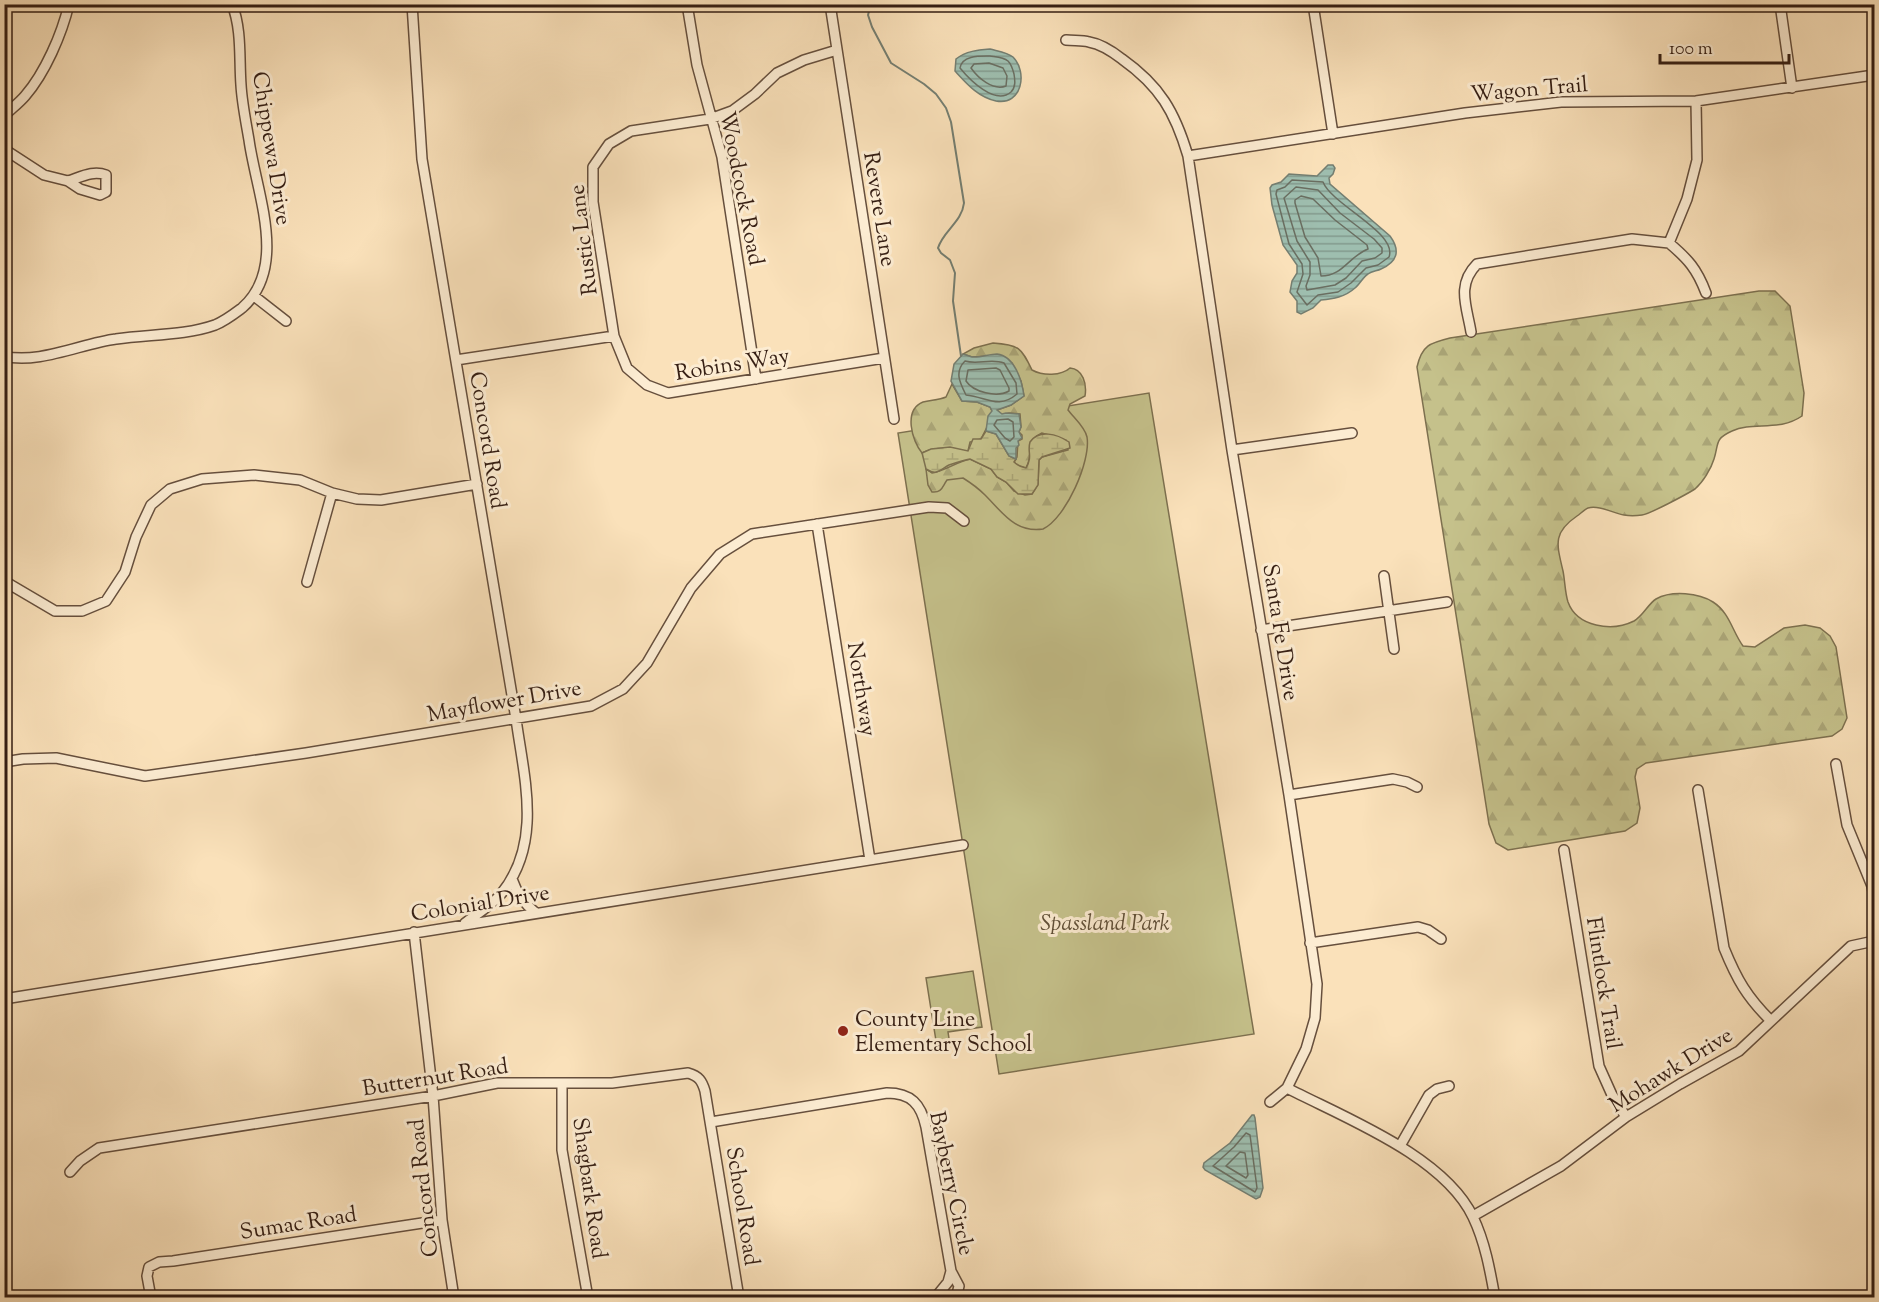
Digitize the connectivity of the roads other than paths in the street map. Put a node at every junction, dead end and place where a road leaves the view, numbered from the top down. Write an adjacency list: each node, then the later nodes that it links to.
1 (69, 4): 13 (street)
2 (232, 4): 21 (street, Chippewa Drive)
3 (412, 4): 27 (street, Concord Road)
4 (687, 4): 14 (street, Woodcock Road)
5 (830, 4): 9 (street, Revere Lane)
6 (1312, 4): 15 (street)
7 (1780, 4): 11 (street)
8 (1066, 40): 17 (street, Santa Fe Drive)
9 (837, 50): 14 (street, Rustic Lane); 26 (street, Revere Lane)
10 (1875, 75): 11 (street, Wagon Trail)
11 (1792, 88): 12 (street, Wagon Trail)
12 (1696, 100): 15 (street, Wagon Trail); 19 (street)
13 (4, 116)
14 (710, 118): 24 (street, Rustic Lane); 28 (street, Woodcock Road)
15 (1333, 134): 17 (street, Wagon Trail)
16 (4, 150): 18 (street)
17 (1188, 156): 31 (street, Santa Fe Drive)
18 (68, 181)
19 (1669, 243): 20 (street); 23 (street)
20 (1706, 292)
21 (254, 296): 22 (street); 25 (street, Chippewa Drive)
22 (286, 321)
23 (1471, 332)
24 (614, 336): 27 (street); 28 (street, Robins Way)
25 (4, 356)
26 (884, 358): 28 (street, Robins Way); 29 (street, Revere Lane)
27 (456, 360): 32 (street, Concord Road)
28 (756, 379)
29 (894, 419)
30 (1352, 433): 31 (street)
31 (1232, 450): 41 (street, Santa Fe Drive)
32 (477, 484): 33 (street); 43 (street, Concord Road)
33 (332, 493): 37 (street); 38 (street)
34 (964, 521): 35 (street, Mayflower Drive)
35 (817, 524): 43 (street, Mayflower Drive); 51 (street, Northway)
36 (1384, 576): 40 (street)
37 (4, 581)
38 (307, 582)
39 (1447, 602): 40 (street)
40 (1389, 610): 41 (street); 42 (street)
41 (1261, 630): 48 (street, Santa Fe Drive)
42 (1394, 649)
43 (516, 719): 44 (street, Mayflower Drive); 52 (street, Concord Road)
44 (4, 762)
45 (1836, 764): 53 (street)
46 (1417, 787): 48 (street)
47 (1698, 790): 61 (street)
48 (1289, 795): 59 (street, Santa Fe Drive)
49 (963, 845): 51 (street, Colonial Drive)
50 (1564, 850): 67 (street, Flintlock Trail)
51 (870, 860): 54 (street, Colonial Drive)
52 (512, 879): 54 (street); 55 (street, Concord Road)
53 (1875, 896)
54 (536, 913): 55 (street, Colonial Drive)
55 (464, 925): 56 (street, Colonial Drive)
56 (414, 933): 60 (street, Colonial Drive); 65 (street, Concord Road)
57 (1442, 939): 59 (street)
58 (1875, 941): 61 (street, Mohawk Drive)
59 (1310, 943): 64 (street, Santa Fe Drive)
60 (4, 999)
61 (1771, 1021): 67 (street, Mohawk Drive)
62 (561, 1083): 65 (street, Butternut Road); 68 (street, Butternut Road); 77 (street, Shagbark Road)
63 (1449, 1086): 69 (street)
64 (1287, 1088): 66 (street, Santa Fe Drive); 69 (street)
65 (433, 1096): 70 (street, Butternut Road); 72 (street, Concord Road)
66 (1270, 1102)
67 (1626, 1117): 71 (street, Mohawk Drive)
68 (711, 1122): 73 (street, Bayberry Circle); 78 (street, School Road)
69 (1400, 1146): 71 (street)
70 (70, 1172)
71 (1473, 1216): 74 (street)
72 (442, 1220): 75 (street, Sumac Road); 76 (street, Concord Road)
73 (951, 1271): 79 (street, Bayberry Circle); 80 (street)
74 (1494, 1296): 81 (street)
75 (151, 1298)
76 (454, 1298)
77 (588, 1298)
78 (739, 1298)
79 (935, 1298)
80 (956, 1298)
81 (1474, 1298)

